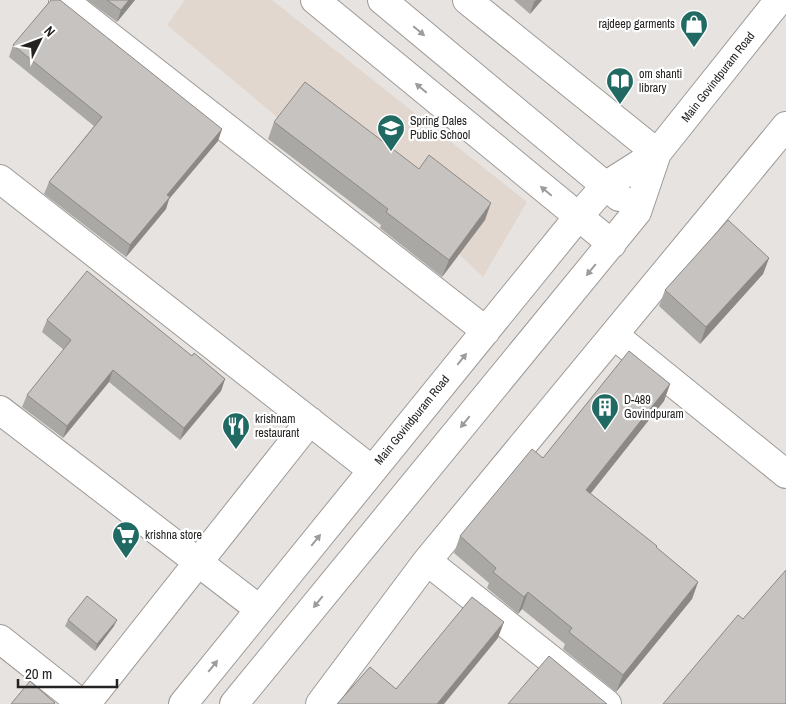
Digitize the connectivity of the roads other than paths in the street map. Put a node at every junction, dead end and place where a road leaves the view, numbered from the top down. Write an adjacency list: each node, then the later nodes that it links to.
1 (64, 0): 13 (street)
2 (315, 0): 11 (street, one-way to 2)
3 (382, 0): 9 (street, one-way to 9)
4 (467, 0): 7 (street)
5 (770, 3): 7 (street, Main Govindpuram Road)
6 (786, 126): 14 (street)
7 (657, 153): 9 (street, Main Govindpuram Road); 10 (street, Main Govindpuram Road)
8 (0, 179): 16 (street)
9 (605, 186): 10 (street); 11 (street, Main Govindpuram Road)
10 (637, 212): 12 (street, Main Govindpuram Road)
11 (578, 217): 12 (street); 13 (street, Main Govindpuram Road)
12 (612, 244): 26 (street, Main Govindpuram Road, one-way to 26)
13 (486, 331): 17 (street, Main Govindpuram Road, one-way to 13)
14 (614, 335): 18 (street); 19 (street)
15 (0, 410): 20 (street)
16 (310, 421): 17 (street); 20 (street)
17 (372, 470): 21 (street, Main Govindpuram Road, one-way to 17)
18 (786, 474)
19 (427, 561): 27 (street); 28 (street)
20 (199, 562): 21 (street); 24 (street)
21 (259, 609): 25 (street, Main Govindpuram Road, one-way to 21)
22 (0, 639): 23 (street)
23 (82, 704)
24 (86, 704)
25 (183, 704)
26 (234, 704)
27 (320, 704)
28 (607, 704)

